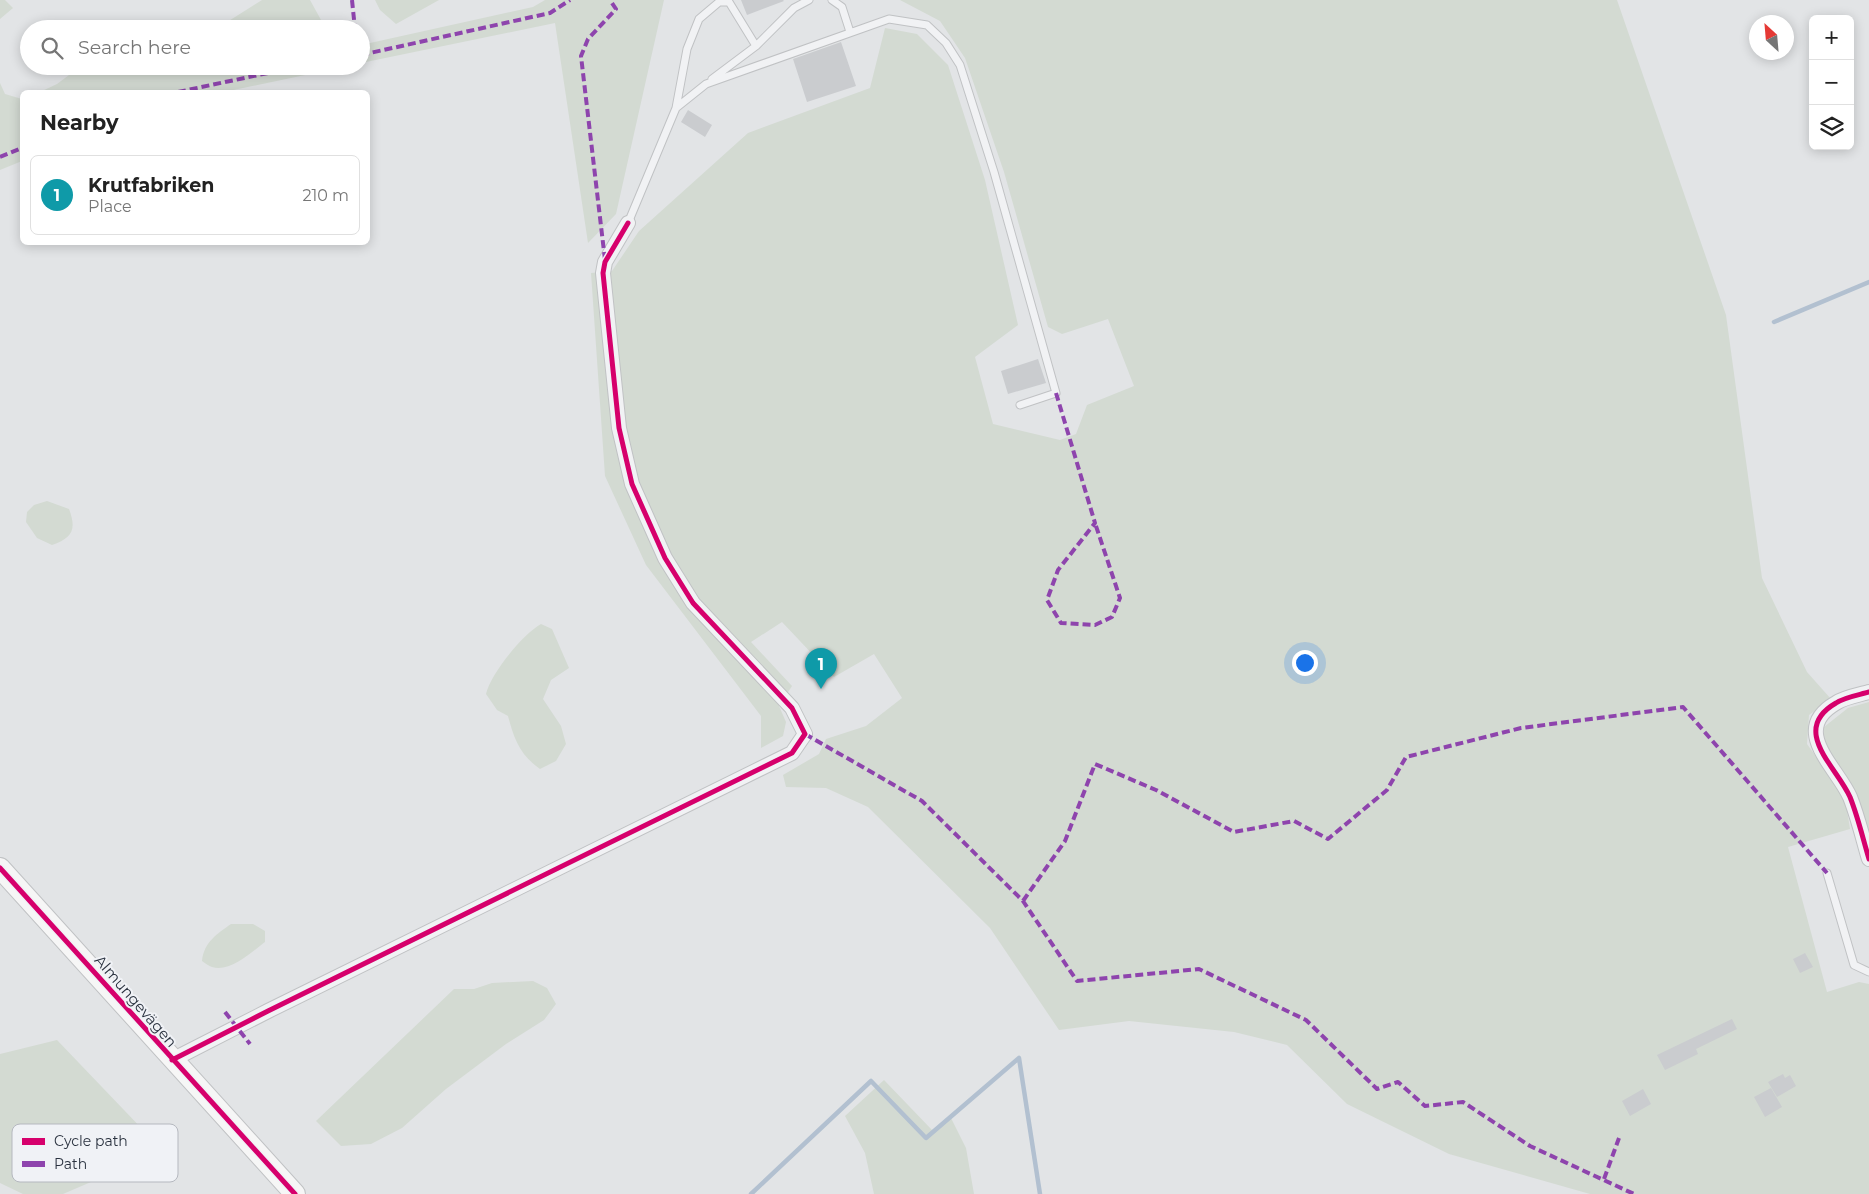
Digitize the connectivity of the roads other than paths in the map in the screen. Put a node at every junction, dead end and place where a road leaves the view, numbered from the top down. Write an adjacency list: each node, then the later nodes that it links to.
1 (809, 0): 4 (lane)
2 (832, 0): 3 (lane)
3 (850, 32): 5 (lane); 8 (lane)
4 (756, 46): 5 (lane); 6 (lane)
5 (706, 84): 6 (lane)
6 (676, 108): 7 (lane)
7 (628, 223): 14 (street)
8 (1020, 404)
9 (1869, 692): 10 (street)
10 (1869, 859)
11 (0, 868): 14 (street, Almungevägen)
12 (1827, 873): 13 (lane)
13 (1869, 972)
14 (172, 1060): 15 (street, Almungevägen)
15 (295, 1194)

